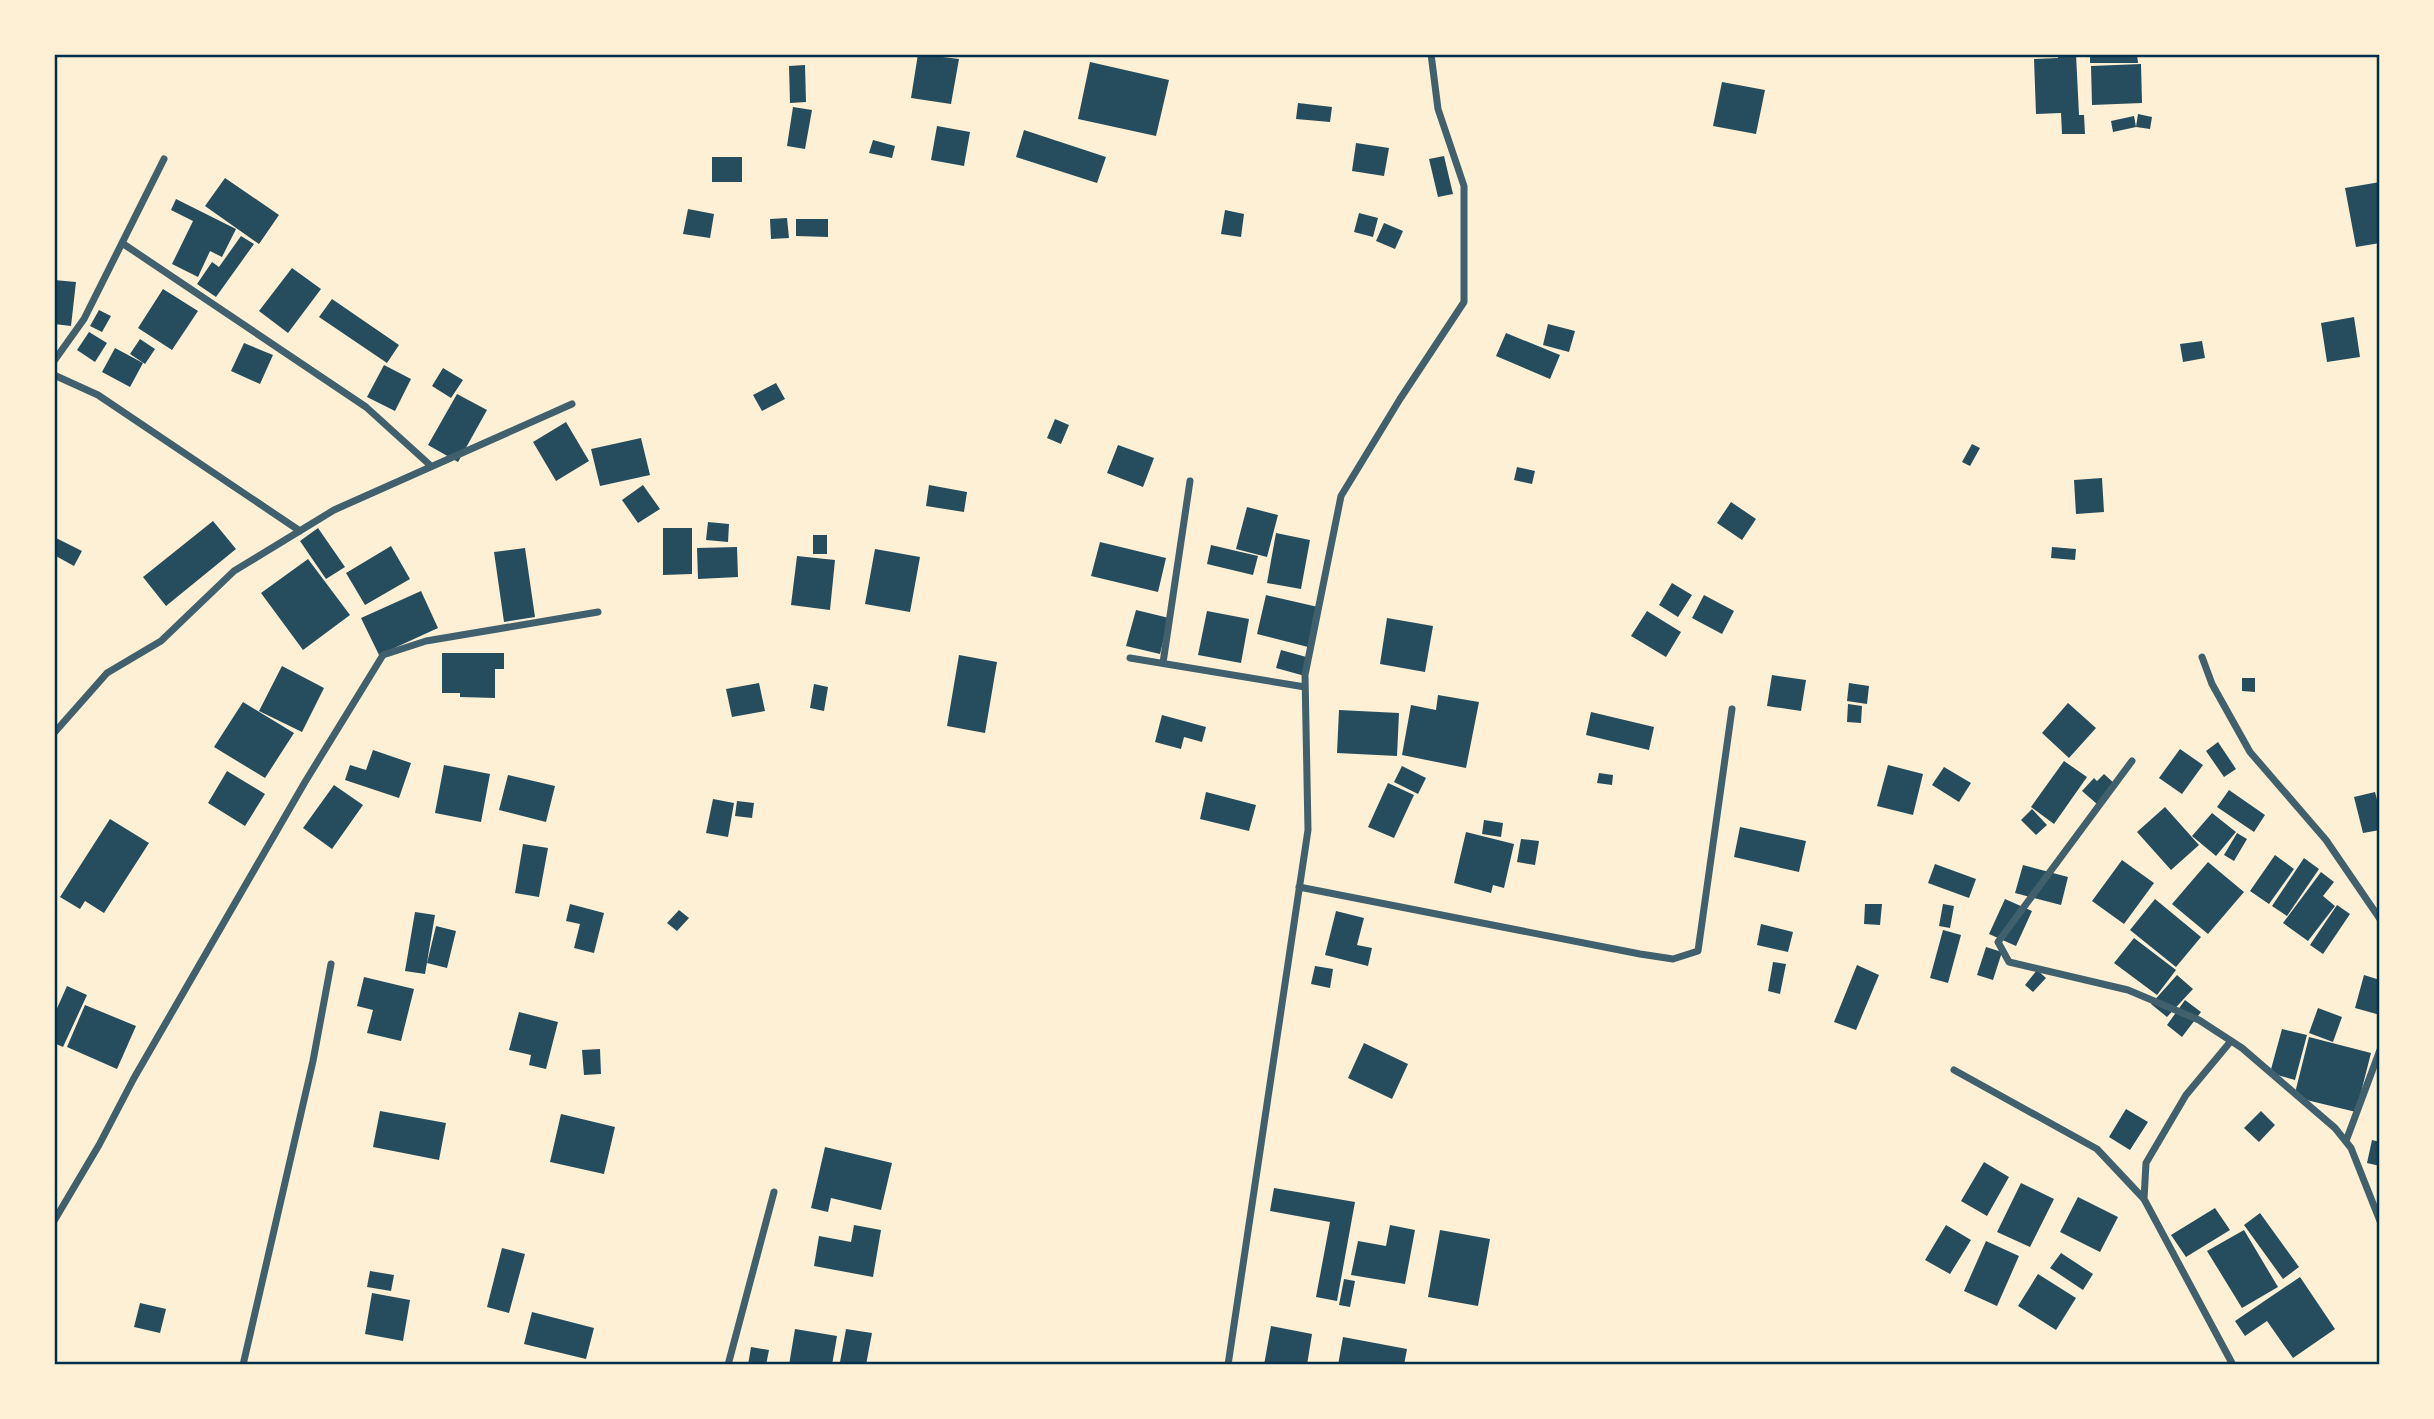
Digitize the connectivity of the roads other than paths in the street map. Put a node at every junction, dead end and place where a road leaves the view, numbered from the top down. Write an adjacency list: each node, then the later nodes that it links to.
1 (1431, 54): 14 (street)
2 (164, 159): 3 (street)
3 (122, 243): 4 (street); 7 (street)
4 (54, 361)
5 (54, 374): 9 (street)
6 (572, 404): 7 (street)
7 (431, 467): 9 (street)
8 (1190, 481): 13 (street)
9 (300, 531): 16 (street)
10 (598, 612): 27 (street)
11 (2202, 657): 19 (street)
12 (1130, 658): 13 (street)
13 (1163, 663): 14 (street)
14 (1305, 687): 18 (street)
15 (1732, 709): 18 (street)
16 (54, 733)
17 (2132, 761): 21 (street)
18 (1299, 887): 31 (street)
19 (2380, 919)
20 (331, 964): 29 (street)
21 (2231, 1041): 24 (street); 26 (street)
22 (2380, 1050): 24 (street)
23 (1954, 1070): 26 (street)
24 (2346, 1141): 28 (street)
25 (775, 1192): 30 (street)
26 (2144, 1199): 32 (street)
27 (54, 1221)
28 (2380, 1222)
29 (243, 1365)
30 (728, 1365)
31 (1228, 1365)
32 (2233, 1365)

